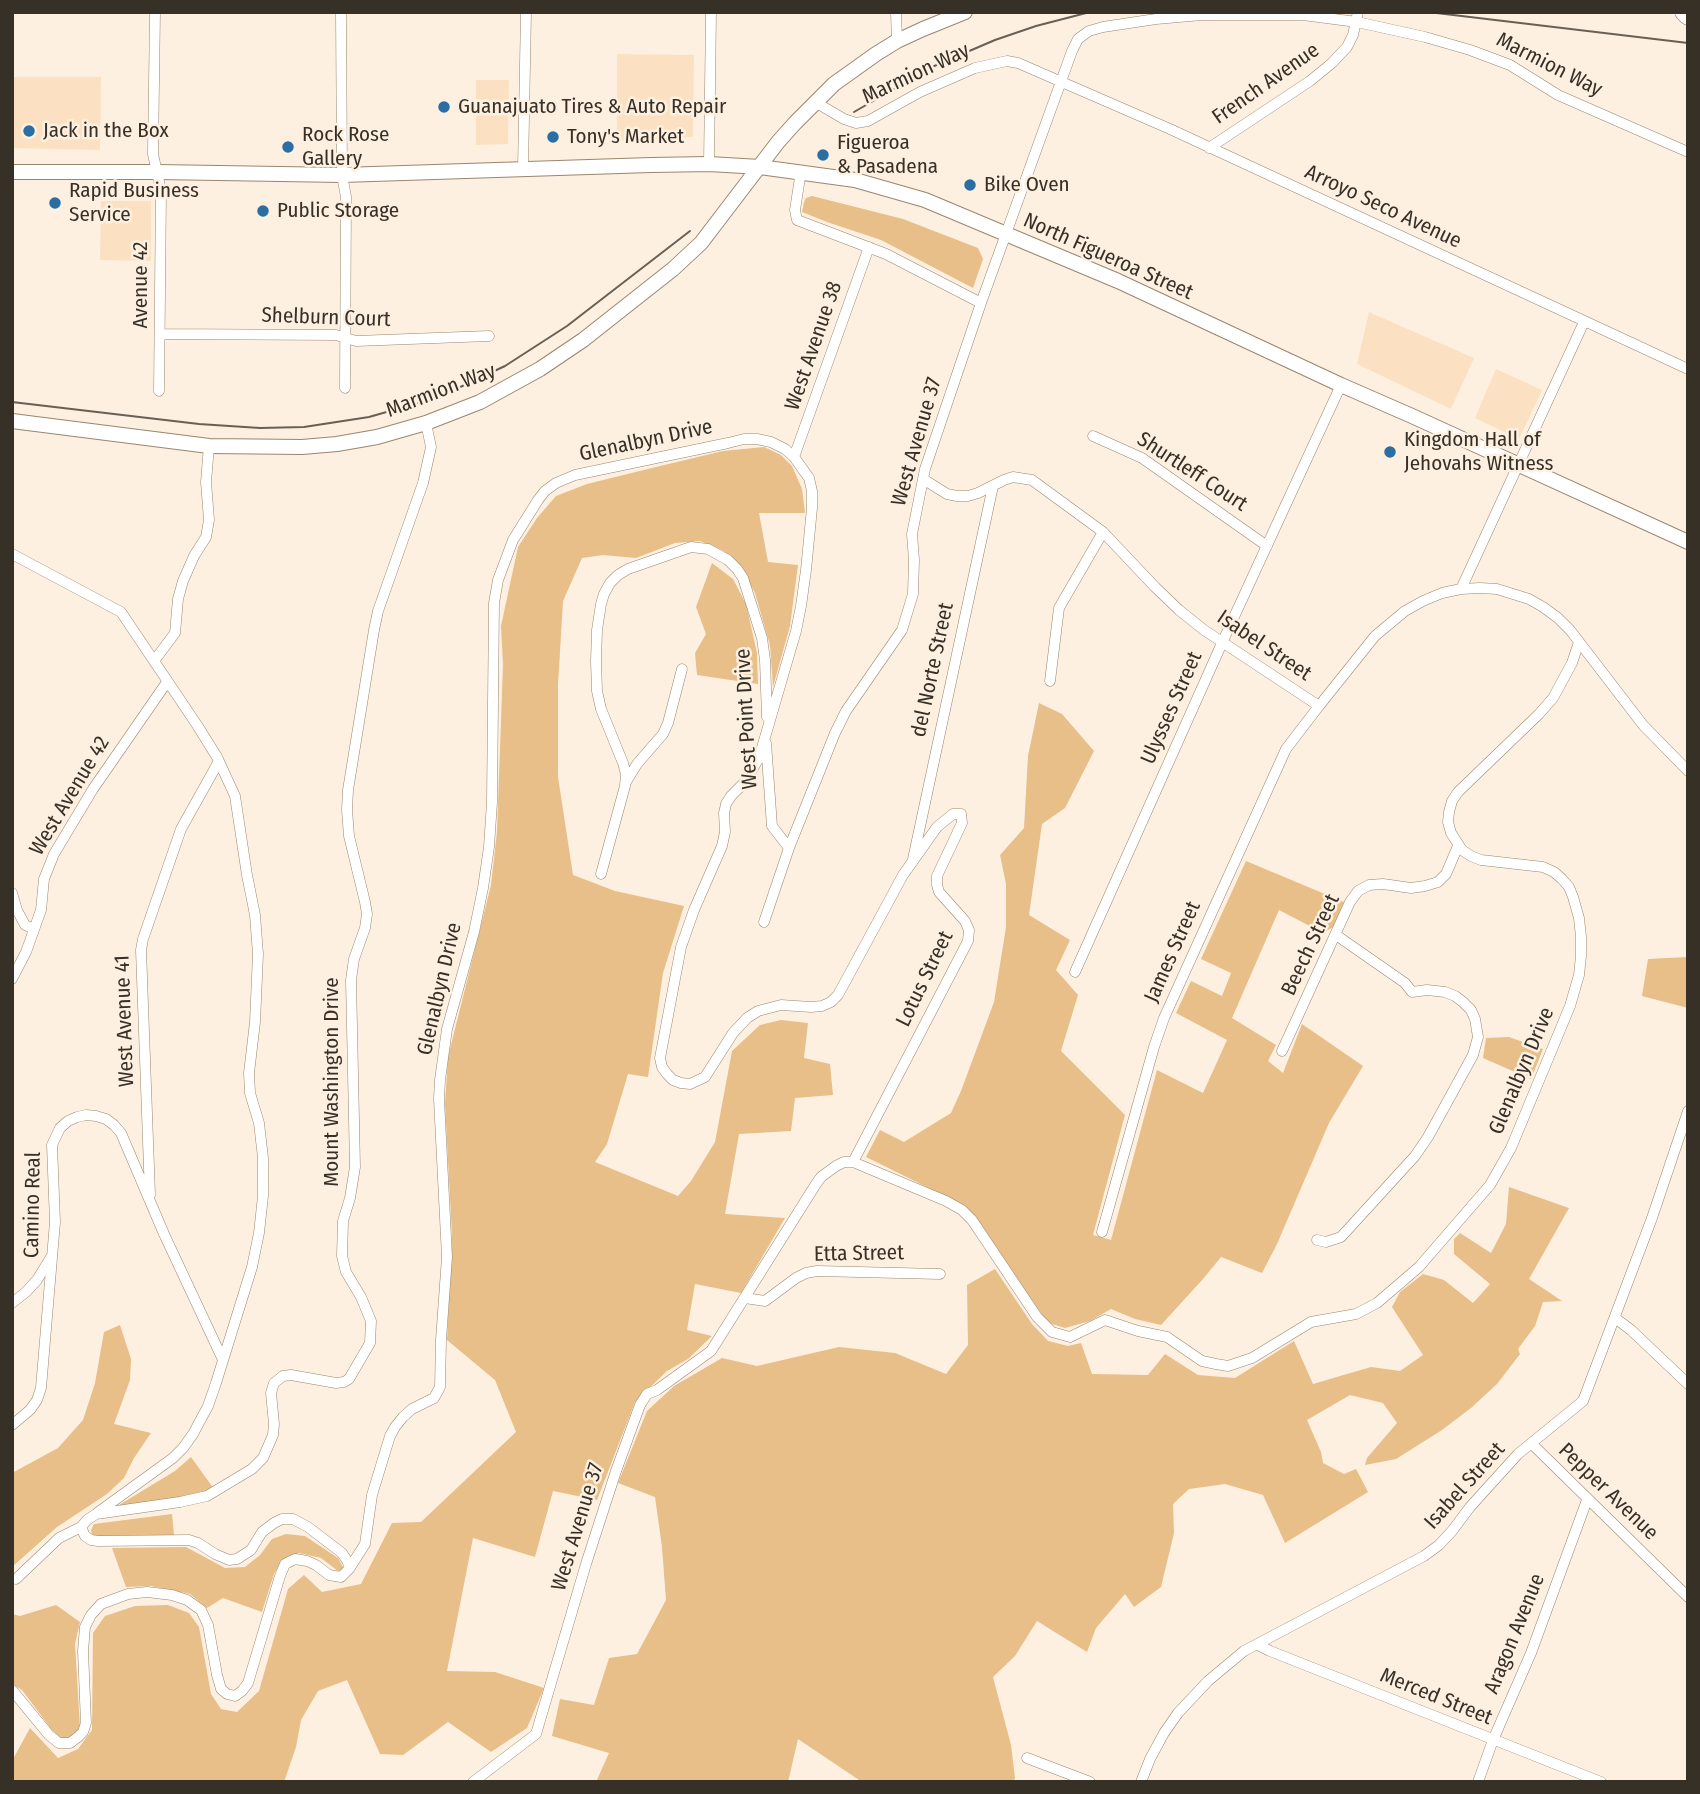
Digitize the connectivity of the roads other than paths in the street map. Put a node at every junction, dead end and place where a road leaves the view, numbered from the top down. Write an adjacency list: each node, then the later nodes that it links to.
1 (155, 12): 19 (street, Avenue 42)
2 (341, 12): 21 (street)
3 (526, 12): 17 (street)
4 (710, 12): 15 (street)
5 (896, 12): 10 (street)
6 (965, 12): 10 (main road, Marmion Way)
7 (1684, 12): 8 (highway)
8 (1688, 16)
9 (1357, 17): 11 (street, Marmion Way); 13 (street, French Avenue); 14 (street, Marmion Way)
10 (897, 41): 12 (main road, Marmion Way)
11 (1061, 82): 12 (street, Marmion Way); 13 (street, Arroyo Seco Avenue); 22 (street, West Avenue 37)
12 (815, 102): 16 (main road, Marmion Way)
13 (1209, 148): 25 (street, Arroyo Seco Avenue)
14 (1688, 152)
15 (709, 164): 16 (main road, North Figueroa Street); 17 (main road, North Figueroa Street)
16 (760, 167): 20 (main road, North Figueroa Street); 34 (main road, Marmion Way)
17 (523, 169): 21 (main road, North Figueroa Street)
18 (12, 172): 19 (main road, North Figueroa Street)
19 (157, 172): 21 (main road, North Figueroa Street); 26 (street, Avenue 42)
20 (802, 172): 22 (main road, North Figueroa Street); 23 (street)
21 (342, 175): 28 (street)
22 (1006, 235): 24 (street, West Avenue 37); 30 (main road, North Figueroa Street)
23 (869, 247): 24 (street); 37 (street, West Avenue 38)
24 (981, 303): 39 (street, West Avenue 37)
25 (1584, 322): 29 (street, Arroyo Seco Avenue); 38 (street)
26 (161, 334): 28 (street, Shelburn Court); 32 (street, Avenue 42)
27 (489, 336): 28 (street, Shelburn Court)
28 (345, 338): 31 (street)
29 (1688, 369)
30 (1341, 385): 38 (main road, North Figueroa Street); 43 (street, Ulysses Street)
31 (345, 388)
32 (159, 391)
33 (12, 421): 36 (main road, Marmion Way)
34 (426, 423): 36 (main road, Marmion Way); 83 (street, Mount Washington Drive)
35 (1093, 436): 43 (street, Shurtleff Court)
36 (209, 446): 48 (street)
37 (794, 457): 53 (street); 85 (street, Glenalbyn Drive)
38 (1517, 465): 42 (main road, North Figueroa Street); 45 (street)
39 (923, 479): 40 (street, Isabel Street); 58 (street, West Avenue 37)
40 (993, 486): 41 (street, Isabel Street); 59 (street, del Norte Street)
41 (1103, 532): 47 (street, Isabel Street); 50 (street)
42 (1688, 542)
43 (1267, 546): 47 (street, Ulysses Street)
44 (12, 554): 48 (street)
45 (1461, 589): 46 (street, Isabel Street); 52 (street, Isabel Street)
46 (1579, 642): 55 (street, Isabel Street); 57 (street)
47 (1223, 643): 52 (street, Isabel Street); 65 (street, Ulysses Street)
48 (154, 662): 51 (street)
49 (682, 669): 56 (street)
50 (1050, 681)
51 (167, 682): 54 (street); 63 (street, West Avenue 42)
52 (1319, 706): 71 (street, James Street)
53 (765, 735): 56 (street, West Point Drive); 58 (street, West Point Drive); 59 (street)
54 (219, 761): 70 (street, West Avenue 41); 78 (street)
55 (1688, 771)
56 (625, 786): 60 (street, West Point Drive)
57 (1458, 846): 64 (street, Beech Street); 69 (street, Glenalbyn Drive)
58 (789, 848): 62 (street, West Avenue 37)
59 (912, 863): 69 (street, Lotus Street)
60 (601, 874)
61 (12, 893): 63 (street)
62 (764, 922)
63 (34, 929): 66 (street, West Avenue 42)
64 (1336, 935): 67 (street, Beech Street); 72 (street)
65 (1075, 972)
66 (12, 979)
67 (1282, 1051)
68 (1688, 1111): 77 (street, Isabel Street)
69 (853, 1162): 75 (street, West Avenue 37)
70 (154, 1211): 73 (street, Camino Real); 78 (street, Camino Real)
71 (1102, 1232)
72 (1317, 1240)
73 (53, 1253): 76 (street); 80 (street, Camino Real)
74 (940, 1274): 75 (street, Etta Street)
75 (745, 1298): 92 (street, West Avenue 37)
76 (12, 1303)
77 (1615, 1318): 79 (street); 81 (street, Isabel Street)
78 (223, 1360): 83 (street)
79 (1688, 1384)
80 (12, 1424)
81 (1532, 1444): 82 (street, Pepper Avenue); 88 (street, Isabel Street)
82 (1587, 1500): 87 (street, Pepper Avenue); 90 (street, Aragon Avenue)
83 (96, 1514): 84 (street)
84 (81, 1527): 85 (street); 86 (street)
85 (349, 1569): 89 (street)
86 (16, 1579)
87 (1688, 1597)
88 (1258, 1644): 90 (street, Merced Street); 94 (street, Isabel Street)
89 (12, 1690)
90 (1493, 1740): 95 (street, Aragon Avenue); 96 (street, Merced Street)
91 (1027, 1758): 93 (street)
92 (473, 1782)
93 (1090, 1782)
94 (1141, 1782)
95 (1478, 1782)
96 (1601, 1782)

